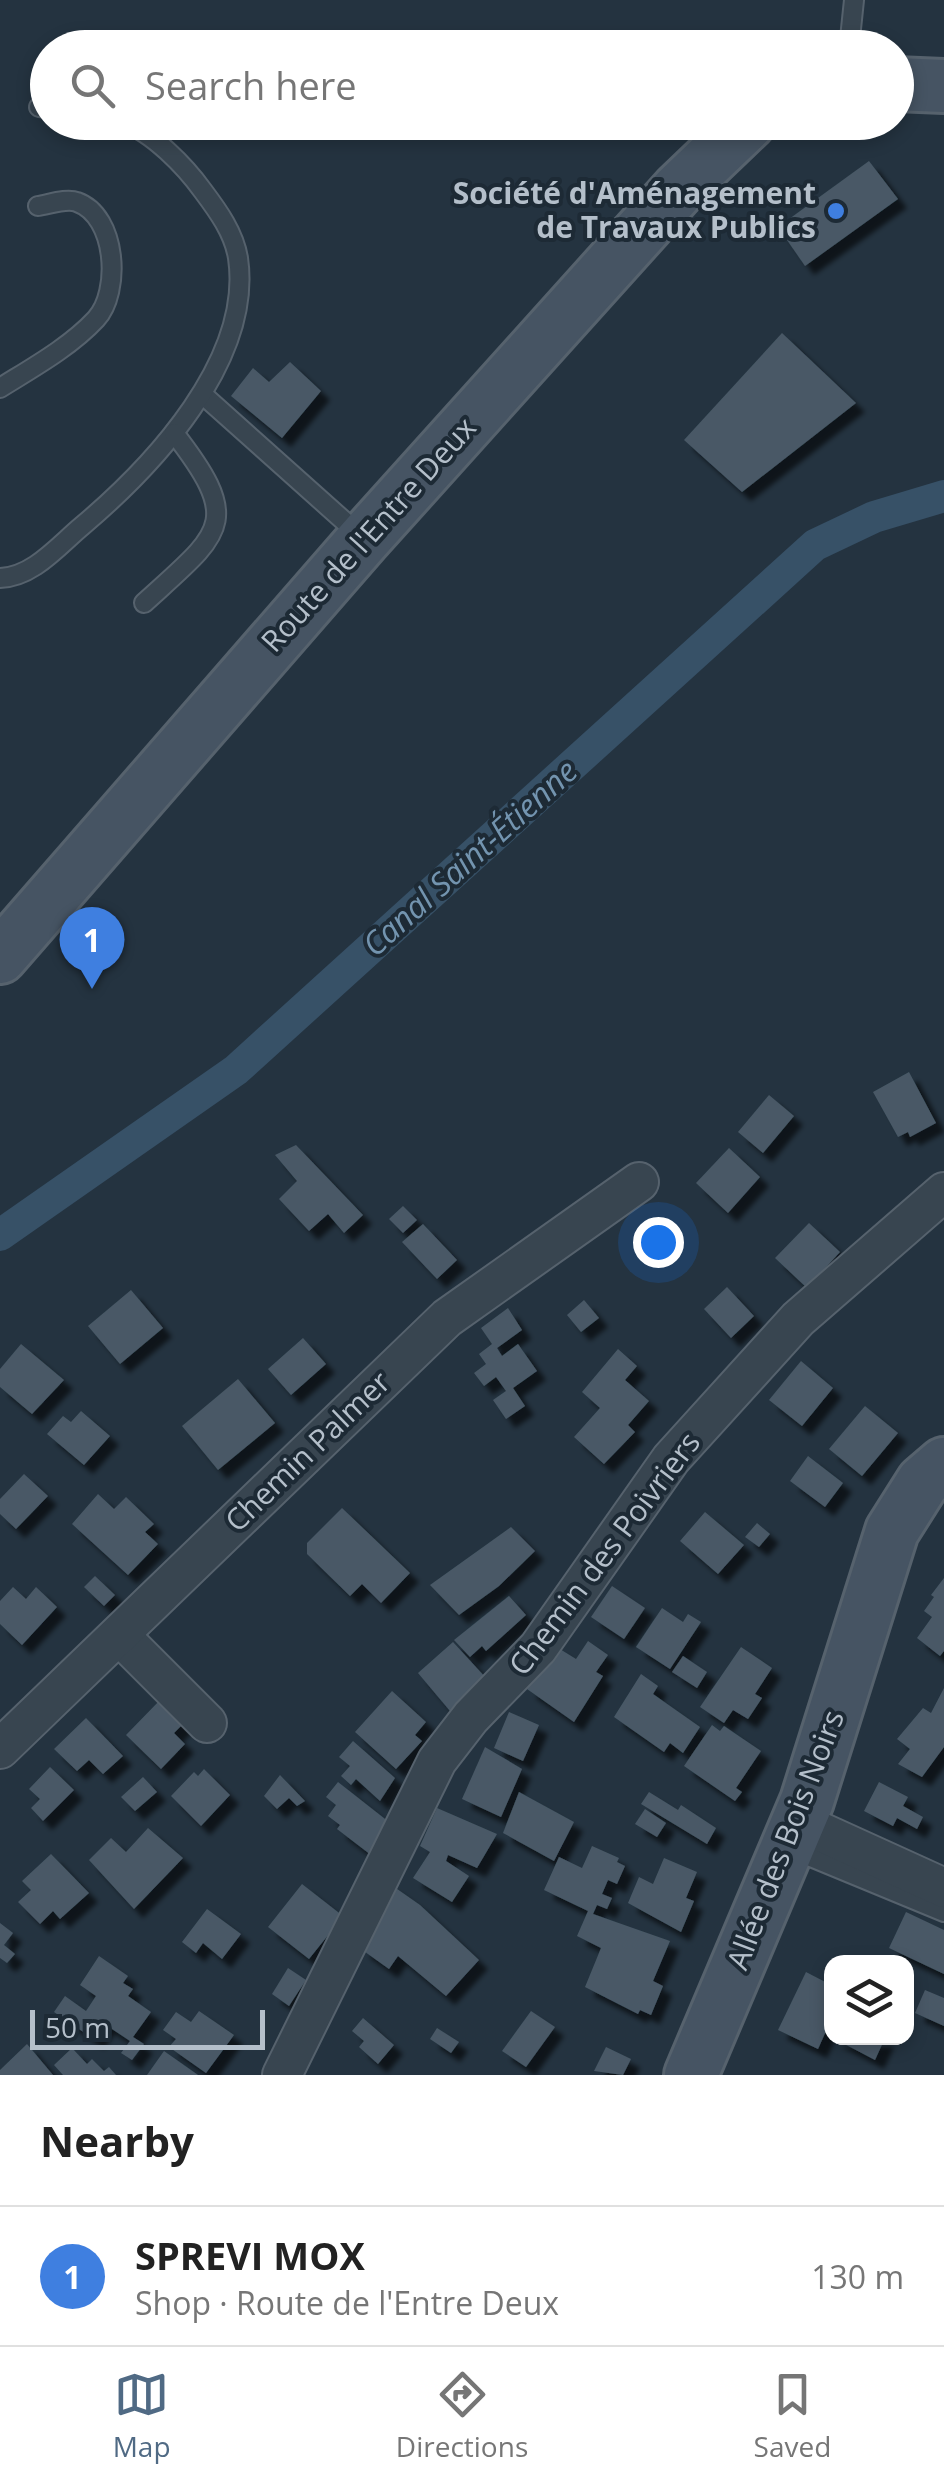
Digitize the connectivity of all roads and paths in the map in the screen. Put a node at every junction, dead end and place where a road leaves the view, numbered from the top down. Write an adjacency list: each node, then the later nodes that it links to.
1 (854, 0): 2 (lane)
2 (851, 30)
3 (914, 85): 4 (main road)
4 (944, 86)
5 (151, 140): 9 (lane)
6 (730, 140): 11 (main road, Route de l'Entre Deux)
7 (38, 206): 8 (lane)
8 (0, 388)
9 (202, 394): 10 (lane); 11 (lane)
10 (174, 433): 12 (lane); 13 (lane)
11 (364, 539): 14 (main road, Route de l'Entre Deux)
12 (0, 578)
13 (144, 603)
14 (0, 956)
15 (639, 1182): 18 (street, Chemin Palmer)
16 (944, 1192): 24 (street, Chemin des Poivriers)
17 (939, 1487): 21 (main road, Allée des Bois Noirs)
18 (119, 1635): 19 (street); 20 (street, Chemin Palmer)
19 (207, 1723)
20 (0, 1749)
21 (794, 1835): 22 (street); 23 (lane); 25 (main road, Allée des Bois Noirs)
22 (944, 1888)
23 (944, 1912)
24 (282, 2075)
25 (691, 2075)

